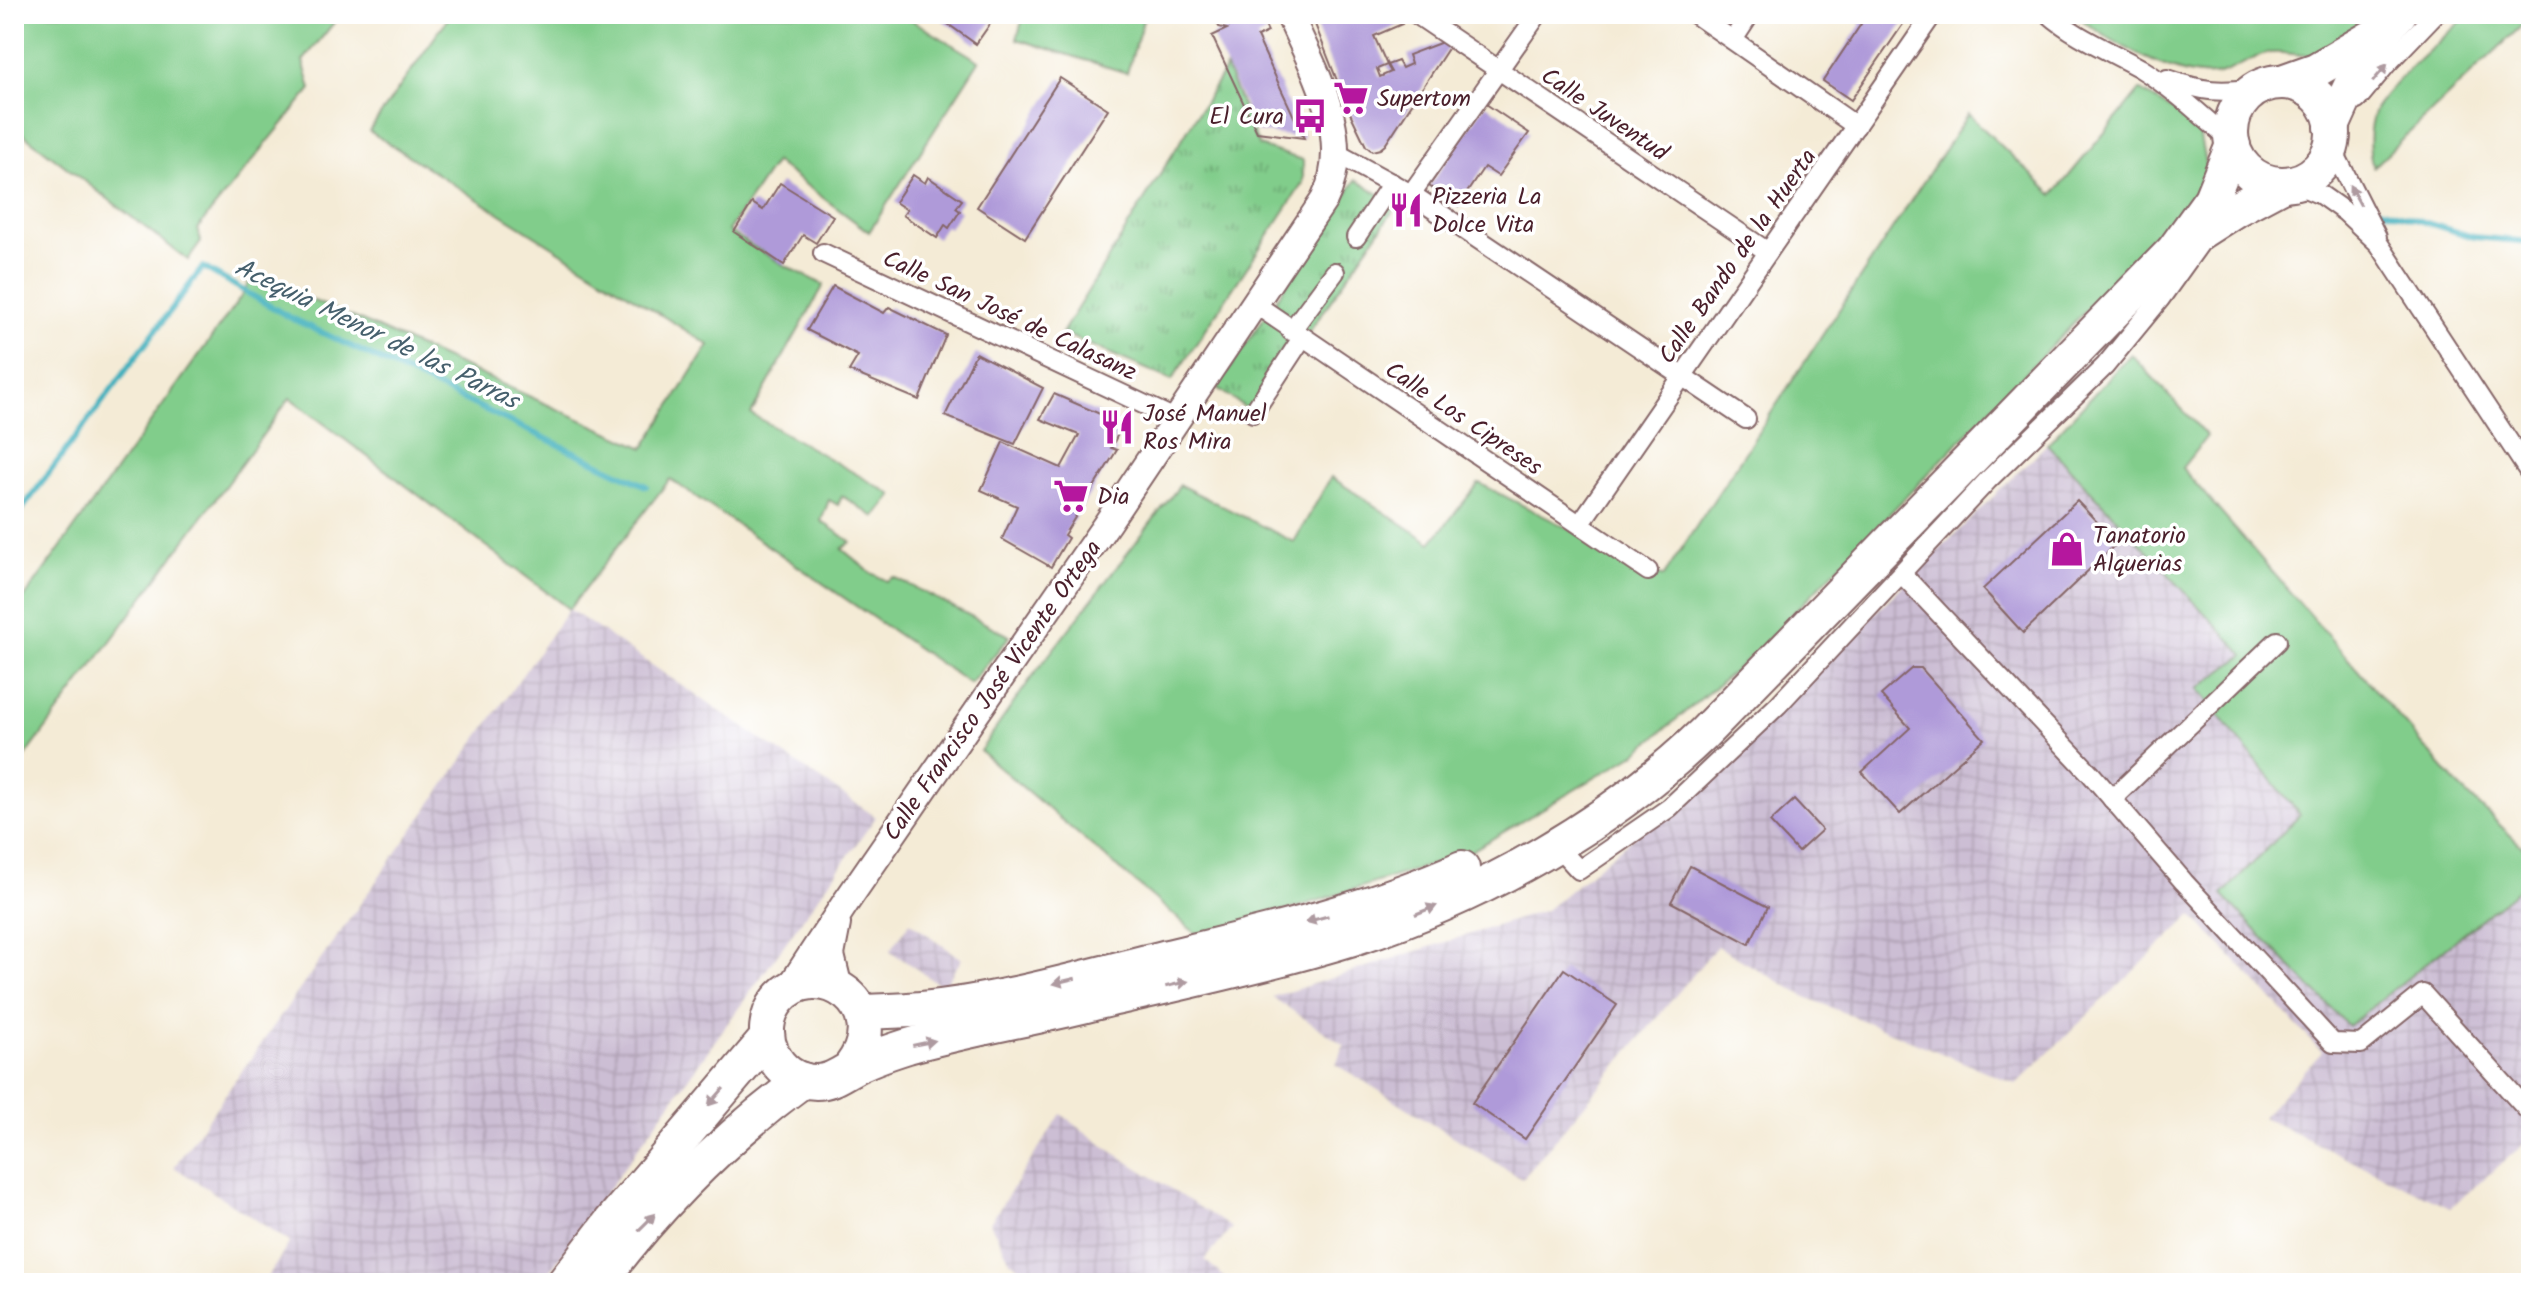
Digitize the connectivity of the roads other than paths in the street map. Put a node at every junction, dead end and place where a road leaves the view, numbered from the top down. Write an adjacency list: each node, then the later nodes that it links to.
1 (1289, 14): 17 (street)
2 (1416, 14): 12 (street, Calle Juventud)
3 (1538, 14): 12 (street)
4 (1695, 14): 10 (street)
5 (1750, 14): 10 (street)
6 (1933, 14): 14 (street, Calle Bando de la Huerta)
7 (2049, 14): 11 (street)
8 (2435, 14): 15 (street, one-way to 8)
9 (2390, 23): 13 (highway); 15 (highway)
10 (1733, 40): 14 (street)
11 (2142, 70): 13 (street); 16 (street)
12 (1499, 72): 20 (street); 25 (street, Calle Juventud)
13 (2270, 85): 15 (highway); 16 (highway)
14 (1856, 126): 25 (street, Calle Bando de la Huerta)
15 (2332, 136): 19 (highway); 23 (street, one-way to 15)
16 (2232, 144): 19 (highway); 24 (highway)
17 (1336, 153): 18 (street); 28 (street, Calle Francisco José Vicente Ortega)
18 (1392, 183): 20 (street); 22 (street)
19 (2288, 183): 21 (highway); 23 (street)
20 (1411, 194): 30 (street)
21 (2215, 221): 24 (highway); 37 (street)
22 (1356, 237)
23 (2379, 244): 34 (street)
24 (2174, 250): 39 (highway)
25 (1768, 252): 30 (street, Calle Bando de la Huerta)
26 (823, 253): 33 (street, Calle San José de Calasanz)
27 (1335, 272): 29 (street)
28 (1255, 304): 29 (street, Calle Los Cipreses); 33 (street, Calle Francisco José Vicente Ortega)
29 (1296, 334): 31 (street); 35 (street, Calle Los Cipreses)
30 (1682, 377): 32 (street); 35 (street, Calle Bando de la Huerta)
31 (1253, 413)
32 (1746, 419)
33 (1177, 420): 42 (street, Calle Francisco José Vicente Ortega)
34 (2531, 475)
35 (1580, 524): 36 (street, Calle Los Cipreses)
36 (1648, 571)
37 (1902, 574): 40 (street); 41 (street)
38 (2277, 641): 40 (street)
39 (1731, 704): 41 (highway); 44 (highway, one-way to 44)
40 (2112, 799): 48 (street)
41 (1556, 845): 46 (highway, one-way to 41)
42 (846, 902): 43 (street); 44 (street)
43 (787, 992): 44 (highway); 45 (highway)
44 (850, 1000): 46 (highway)
45 (767, 1038): 47 (highway); 49 (highway, one-way to 49)
46 (850, 1068): 47 (highway)
47 (803, 1080): 50 (highway, one-way to 47)
48 (2531, 1114)
49 (564, 1283)
50 (599, 1283)

